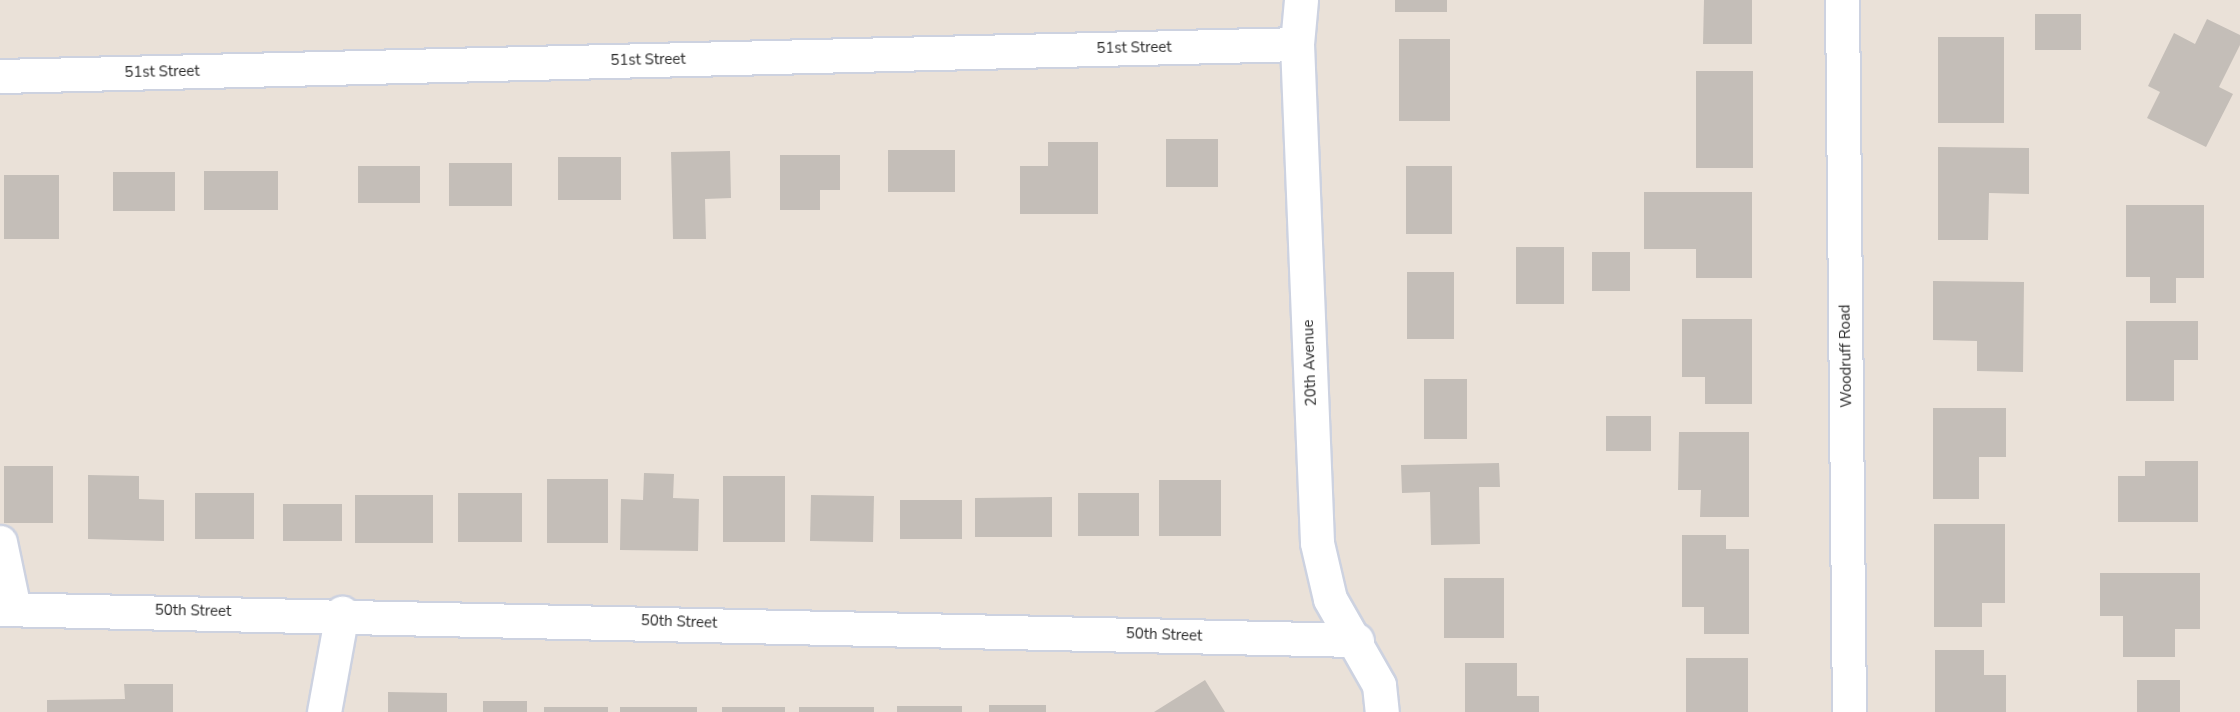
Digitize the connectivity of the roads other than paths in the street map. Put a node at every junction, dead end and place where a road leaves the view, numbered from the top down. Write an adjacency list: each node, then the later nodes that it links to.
1 (1301, 0): 3 (street, 20th Avenue)
2 (1842, 0): 11 (street, Woodruff Road)
3 (1297, 44): 4 (street, 51st Street); 8 (street, 20th Avenue)
4 (0, 76)
5 (0, 542): 6 (street)
6 (7, 609): 7 (street, 50th Street)
7 (342, 613): 8 (street, 50th Street); 9 (street)
8 (1357, 640): 10 (street, 20th Avenue)
9 (324, 712)
10 (1382, 712)
11 (1849, 712)

